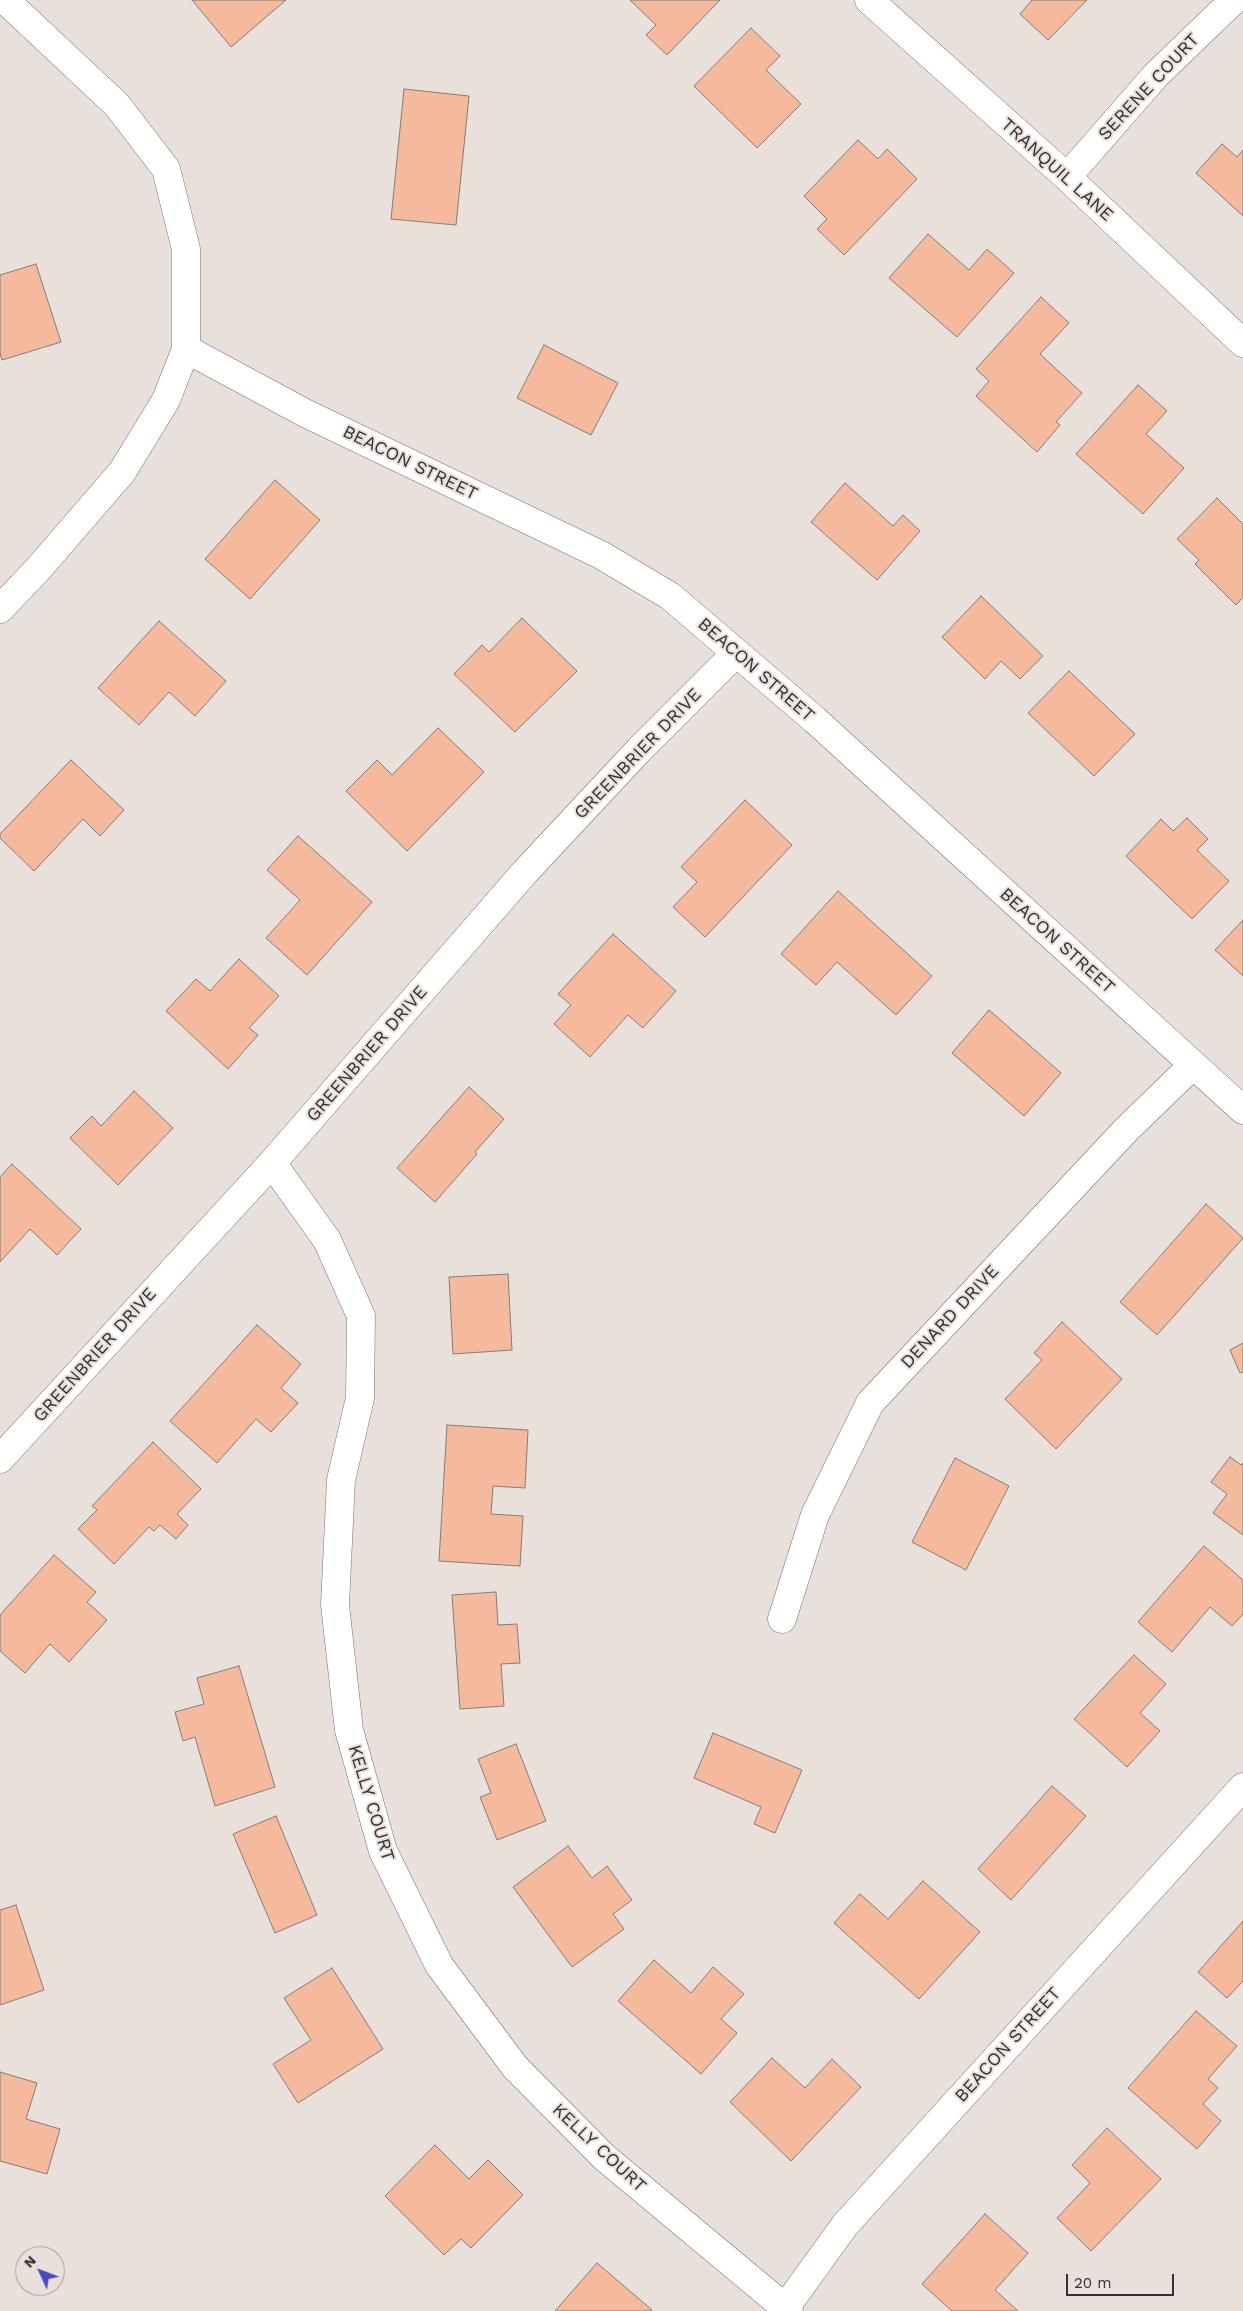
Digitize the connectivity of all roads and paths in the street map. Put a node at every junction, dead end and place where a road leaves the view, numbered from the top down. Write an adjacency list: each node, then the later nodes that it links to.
1 (5, 0): 6 (street)
2 (869, 0): 4 (street, TRANQUIL LANE)
3 (1234, 0): 4 (street, SERENE COURT)
4 (1067, 177): 5 (street, TRANQUIL LANE)
5 (1243, 342)
6 (186, 349): 7 (street); 8 (street, BEACON STREET)
7 (0, 609)
8 (736, 652): 9 (street, BEACON STREET); 11 (street, GREENBRIER DRIVE)
9 (1193, 1065): 10 (street, BEACON STREET); 13 (street, DENARD DRIVE)
10 (1243, 1110)
11 (272, 1163): 12 (street, GREENBRIER DRIVE); 15 (street, KELLY COURT)
12 (0, 1459)
13 (782, 1619)
14 (1243, 1787): 15 (street, BEACON STREET)
15 (785, 2310)

